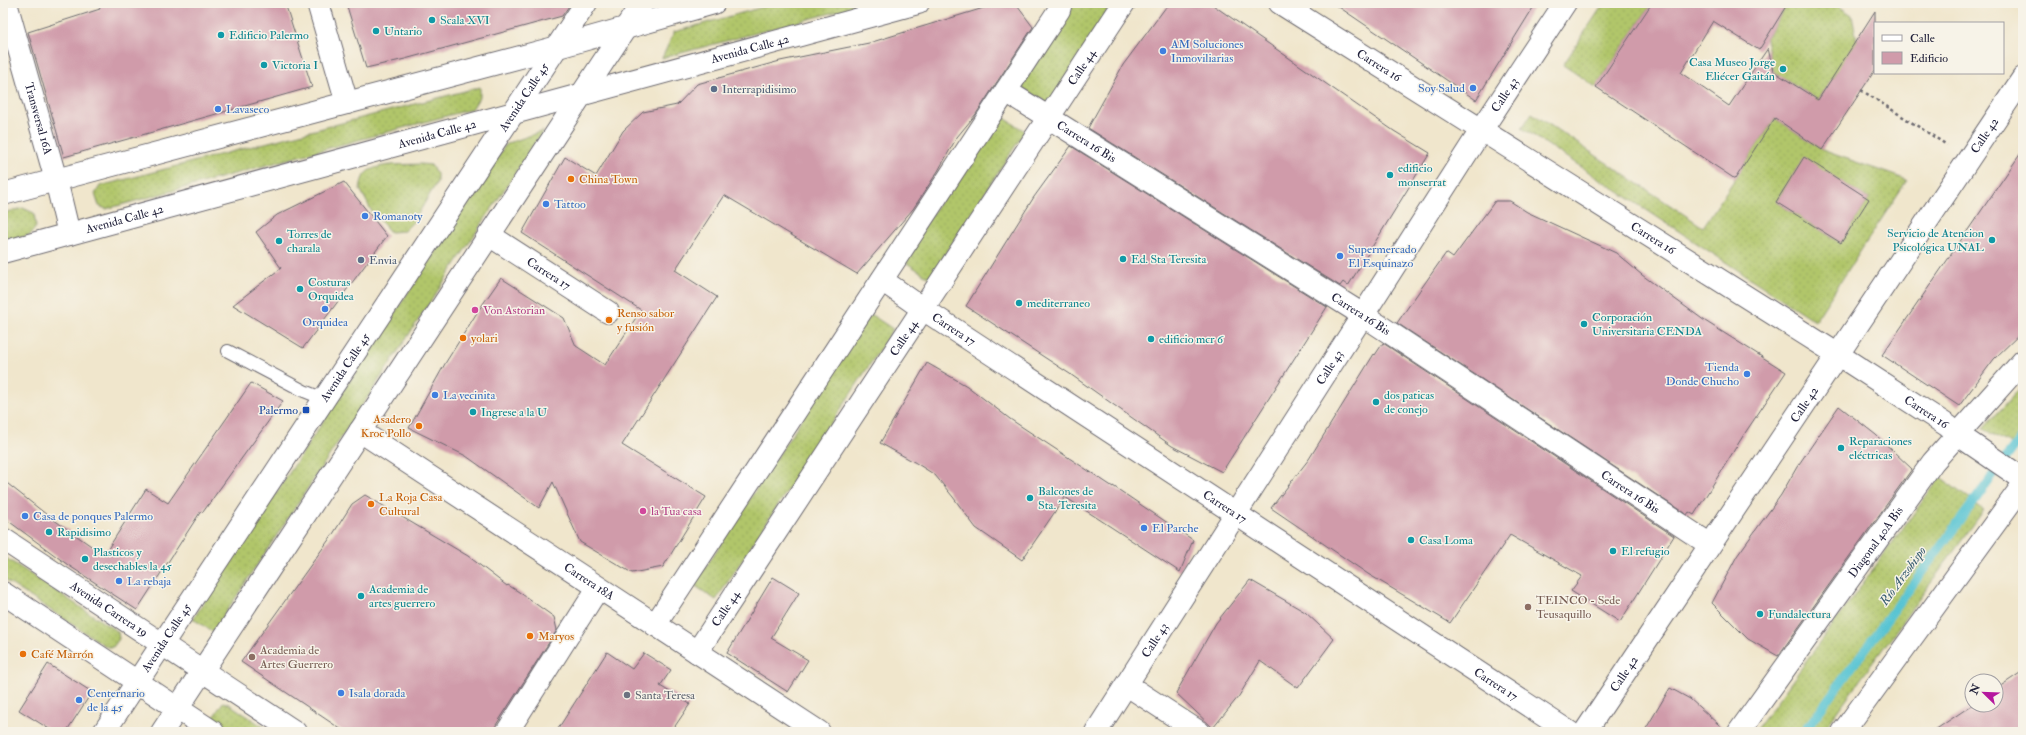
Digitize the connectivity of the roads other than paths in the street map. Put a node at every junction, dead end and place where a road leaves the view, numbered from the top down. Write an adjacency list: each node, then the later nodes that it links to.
1 (6, 3): 20 (street, Transversal 16A)
2 (318, 3): 16 (street)
3 (586, 3): 12 (street, Avenida Calle 45)
4 (642, 3): 11 (street)
5 (714, 3): 11 (street)
6 (918, 3): 15 (street, Avenida Calle 42)
7 (1061, 3): 14 (street)
8 (1124, 3): 18 (street, Calle 44)
9 (1280, 3): 19 (street, Carrera 16)
10 (1565, 3): 19 (street, Calle 43)
11 (627, 26): 12 (street); 15 (street)
12 (558, 47): 16 (street); 17 (street, Avenida Calle 45)
13 (2023, 78): 30 (street, Calle 42)
14 (1006, 91): 18 (street, Carrera 16 Bis); 25 (street)
15 (583, 93): 17 (street, Avenida Calle 42); 23 (street)
16 (347, 103): 20 (street)
17 (512, 115): 22 (street, Avenida Calle 42); 32 (street, Avenida Calle 45)
18 (1050, 118): 26 (street, Calle 44); 28 (street, Carrera 16 Bis)
19 (1482, 129): 28 (street, Calle 43); 30 (street, Carrera 16)
20 (56, 180): 21 (street); 22 (street, Transversal 16A)
21 (3, 194)
22 (69, 234): 24 (street, Avenida Calle 42)
23 (489, 235): 27 (street, Carrera 17); 33 (street)
24 (3, 252)
25 (882, 280): 26 (street, Carrera 17); 41 (street)
26 (923, 309): 36 (street, Carrera 17); 43 (street, Calle 44)
27 (608, 312)
28 (1364, 315): 36 (street, Calle 43); 38 (street, Carrera 16 Bis)
29 (228, 352): 32 (lane)
30 (1837, 354): 34 (street, Carrera 16); 38 (street, Calle 42)
31 (2023, 361): 34 (street, Diagonal 40A Bis)
32 (324, 399): 42 (street, Avenida Calle 45)
33 (360, 431): 39 (street, Carrera 18A); 44 (street)
34 (1960, 437): 35 (street, Carrera 16); 58 (street, Diagonal 40A Bis)
35 (2021, 479): 59 (street)
36 (1236, 514): 46 (street, Calle 43); 56 (street, Carrera 17)
37 (3, 538): 42 (street, Avenida Carrera 19)
38 (1709, 544): 57 (street, Calle 42)
39 (598, 588): 41 (street, Carrera 18A); 53 (street)
40 (3, 593): 45 (street)
41 (655, 625): 43 (street, Carrera 18A)
42 (162, 644): 44 (street, Avenida Carrera 19); 45 (street, Avenida Calle 45)
43 (696, 652): 48 (street, Carrera 18A)
44 (202, 670): 47 (street); 52 (street, Avenida Carrera 19)
45 (137, 681): 47 (street); 49 (street, Avenida Calle 45)
46 (1126, 685): 54 (street, Calle 43); 55 (street)
47 (177, 708): 50 (street); 51 (street)
48 (809, 729)
49 (104, 732)
50 (162, 732)
51 (213, 732)
52 (295, 732)
53 (507, 732)
54 (1096, 732)
55 (1199, 732)
56 (1569, 732)
57 (1585, 732)
58 (1739, 732)
59 (1843, 732)

